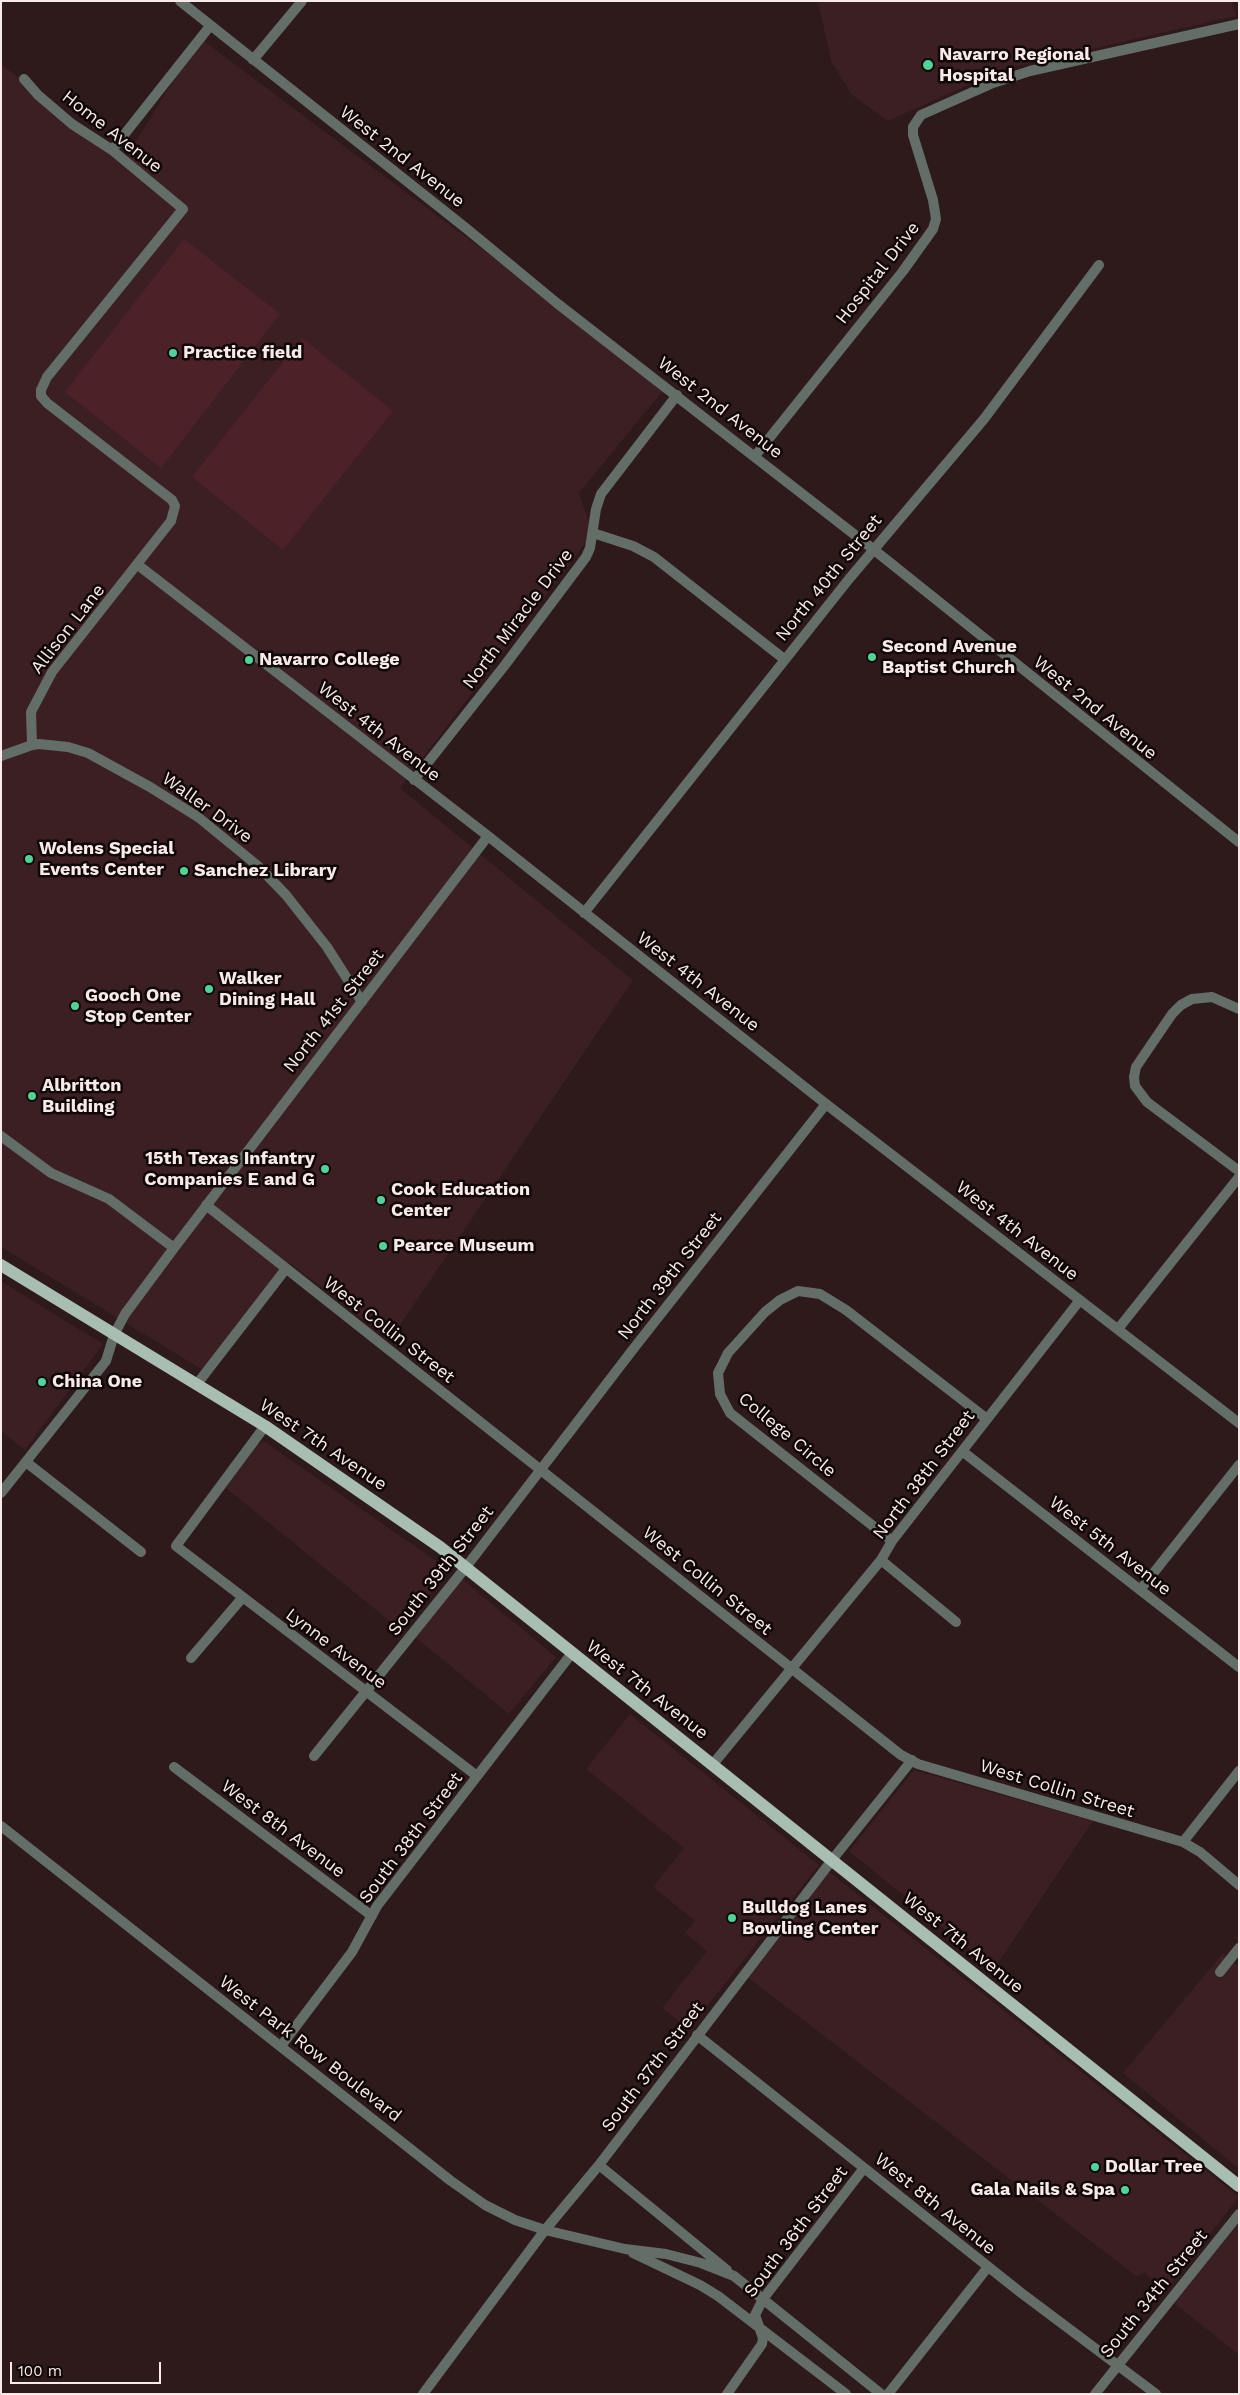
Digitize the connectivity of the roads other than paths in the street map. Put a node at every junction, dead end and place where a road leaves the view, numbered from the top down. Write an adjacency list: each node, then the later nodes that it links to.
1 (180, 1): 4 (street, West 2nd Avenue)
2 (302, 1): 5 (street)
3 (1239, 24): 11 (street, Hospital Drive)
4 (210, 26): 5 (street, West 2nd Avenue); 7 (street)
5 (253, 60): 10 (street, West 2nd Avenue)
6 (24, 79): 7 (street, Home Avenue)
7 (112, 150): 8 (street, Home Avenue)
8 (183, 209): 14 (street, Allison Lane)
9 (1099, 265): 13 (street, North 40th Street)
10 (677, 395): 11 (street, West 2nd Avenue); 12 (street, North Miracle Drive)
11 (754, 456): 13 (street, West 2nd Avenue)
12 (593, 533): 15 (street); 18 (street, North Miracle Drive)
13 (873, 549): 15 (street, North 40th Street); 20 (street, West 2nd Avenue)
14 (138, 565): 16 (street, Allison Lane); 18 (street, West 4th Avenue)
15 (784, 660): 21 (street, North 40th Street)
16 (32, 745): 17 (street); 22 (street, Waller Drive)
17 (1, 756)
18 (414, 780): 19 (street, West 4th Avenue)
19 (488, 836): 21 (street, West 4th Avenue); 22 (street, North 41st Street)
20 (1239, 842)
21 (584, 913): 24 (street, West 4th Avenue)
22 (362, 1002): 28 (street, North 41st Street)
23 (1239, 1009): 26 (street)
24 (826, 1104): 32 (street, West 4th Avenue); 42 (street, North 39th Street)
25 (1, 1136): 29 (street)
26 (1239, 1171)
27 (1239, 1177): 33 (street)
28 (206, 1205): 29 (street, North 41st Street); 31 (street, West Collin Street)
29 (174, 1248): 34 (street, North 41st Street)
30 (1, 1265): 34 (main road, West 7th Avenue)
31 (285, 1270): 35 (street); 42 (street, West Collin Street)
32 (1080, 1300): 33 (street, West 4th Avenue); 36 (street, North 38th Street)
33 (1118, 1329): 37 (street, West 4th Avenue)
34 (114, 1335): 35 (main road, West 7th Avenue); 40 (street, North 41st Street)
35 (197, 1384): 38 (main road, West 7th Avenue)
36 (987, 1420): 39 (street, North 38th Street); 44 (street, College Circle)
37 (1238, 1420)
38 (265, 1426): 47 (main road, West 7th Avenue); 49 (street, Lynne Avenue)
39 (962, 1451): 44 (street, North 38th Street); 48 (street, West 5th Avenue)
40 (26, 1462): 43 (street, North 41st Street); 45 (street)
41 (1239, 1465): 48 (street)
42 (542, 1469): 47 (street, South 39th Street); 54 (street, West Collin Street)
43 (1, 1493)
44 (892, 1541): 46 (street, North 38th Street)
45 (141, 1552)
46 (881, 1560): 50 (street); 54 (street, North 38th Street)
47 (466, 1567): 51 (main road, West 7th Avenue); 55 (street, South 39th Street)
48 (1140, 1590): 53 (street, West 5th Avenue)
49 (243, 1598): 52 (street); 55 (street, Lynne Avenue)
50 (956, 1622)
51 (572, 1653): 58 (main road, West 7th Avenue); 61 (street, South 38th Street)
52 (192, 1658)
53 (1239, 1667)
54 (792, 1669): 57 (street, West Collin Street); 58 (street)
55 (366, 1692): 56 (street, South 39th Street); 61 (street, Lynne Avenue)
56 (314, 1756)
57 (912, 1760): 63 (street, West Collin Street); 64 (street, South 37th Street)
58 (713, 1764): 64 (main road, West 7th Avenue)
59 (174, 1767): 66 (street, West 8th Avenue)
60 (1239, 1770): 63 (street)
61 (477, 1776): 66 (street, South 38th Street)
62 (1, 1826): 70 (street, West Park Row Boulevard)
63 (1183, 1842): 65 (street, West Collin Street)
64 (832, 1860): 69 (street, South 37th Street); 73 (main road, West 7th Avenue)
65 (1239, 1885)
66 (372, 1916): 70 (street, South 38th Street)
67 (1239, 1948): 68 (street)
68 (1220, 1972)
69 (697, 2036): 71 (street, South 37th Street); 72 (street, West 8th Avenue)
70 (281, 2046): 75 (street, West Park Row Boulevard)
71 (599, 2165): 75 (street, South 37th Street); 78 (street, West Park Row Boulevard)
72 (864, 2168): 77 (street, West 8th Avenue); 79 (street, South 36th Street)
73 (1239, 2186)
74 (1239, 2214): 81 (street, South 34th Street)
75 (545, 2230): 76 (street, West Park Row Boulevard); 82 (street, South 37th Street)
76 (625, 2249): 78 (street, West Park Row Boulevard); 80 (street, West Park Row Boulevard)
77 (988, 2267): 81 (street, West 8th Avenue); 86 (street)
78 (734, 2276): 79 (street, West Park Row Boulevard)
79 (763, 2299): 80 (street, South 36th Street); 85 (street, West Park Row Boulevard)
80 (760, 2328): 83 (street, South 36th Street); 84 (street, West Park Row Boulevard)
81 (1117, 2365): 87 (street, South 34th Street); 88 (street, West 8th Avenue)
82 (423, 2394)
83 (727, 2394)
84 (846, 2394)
85 (881, 2394)
86 (888, 2394)
87 (1095, 2394)
88 (1156, 2394)

